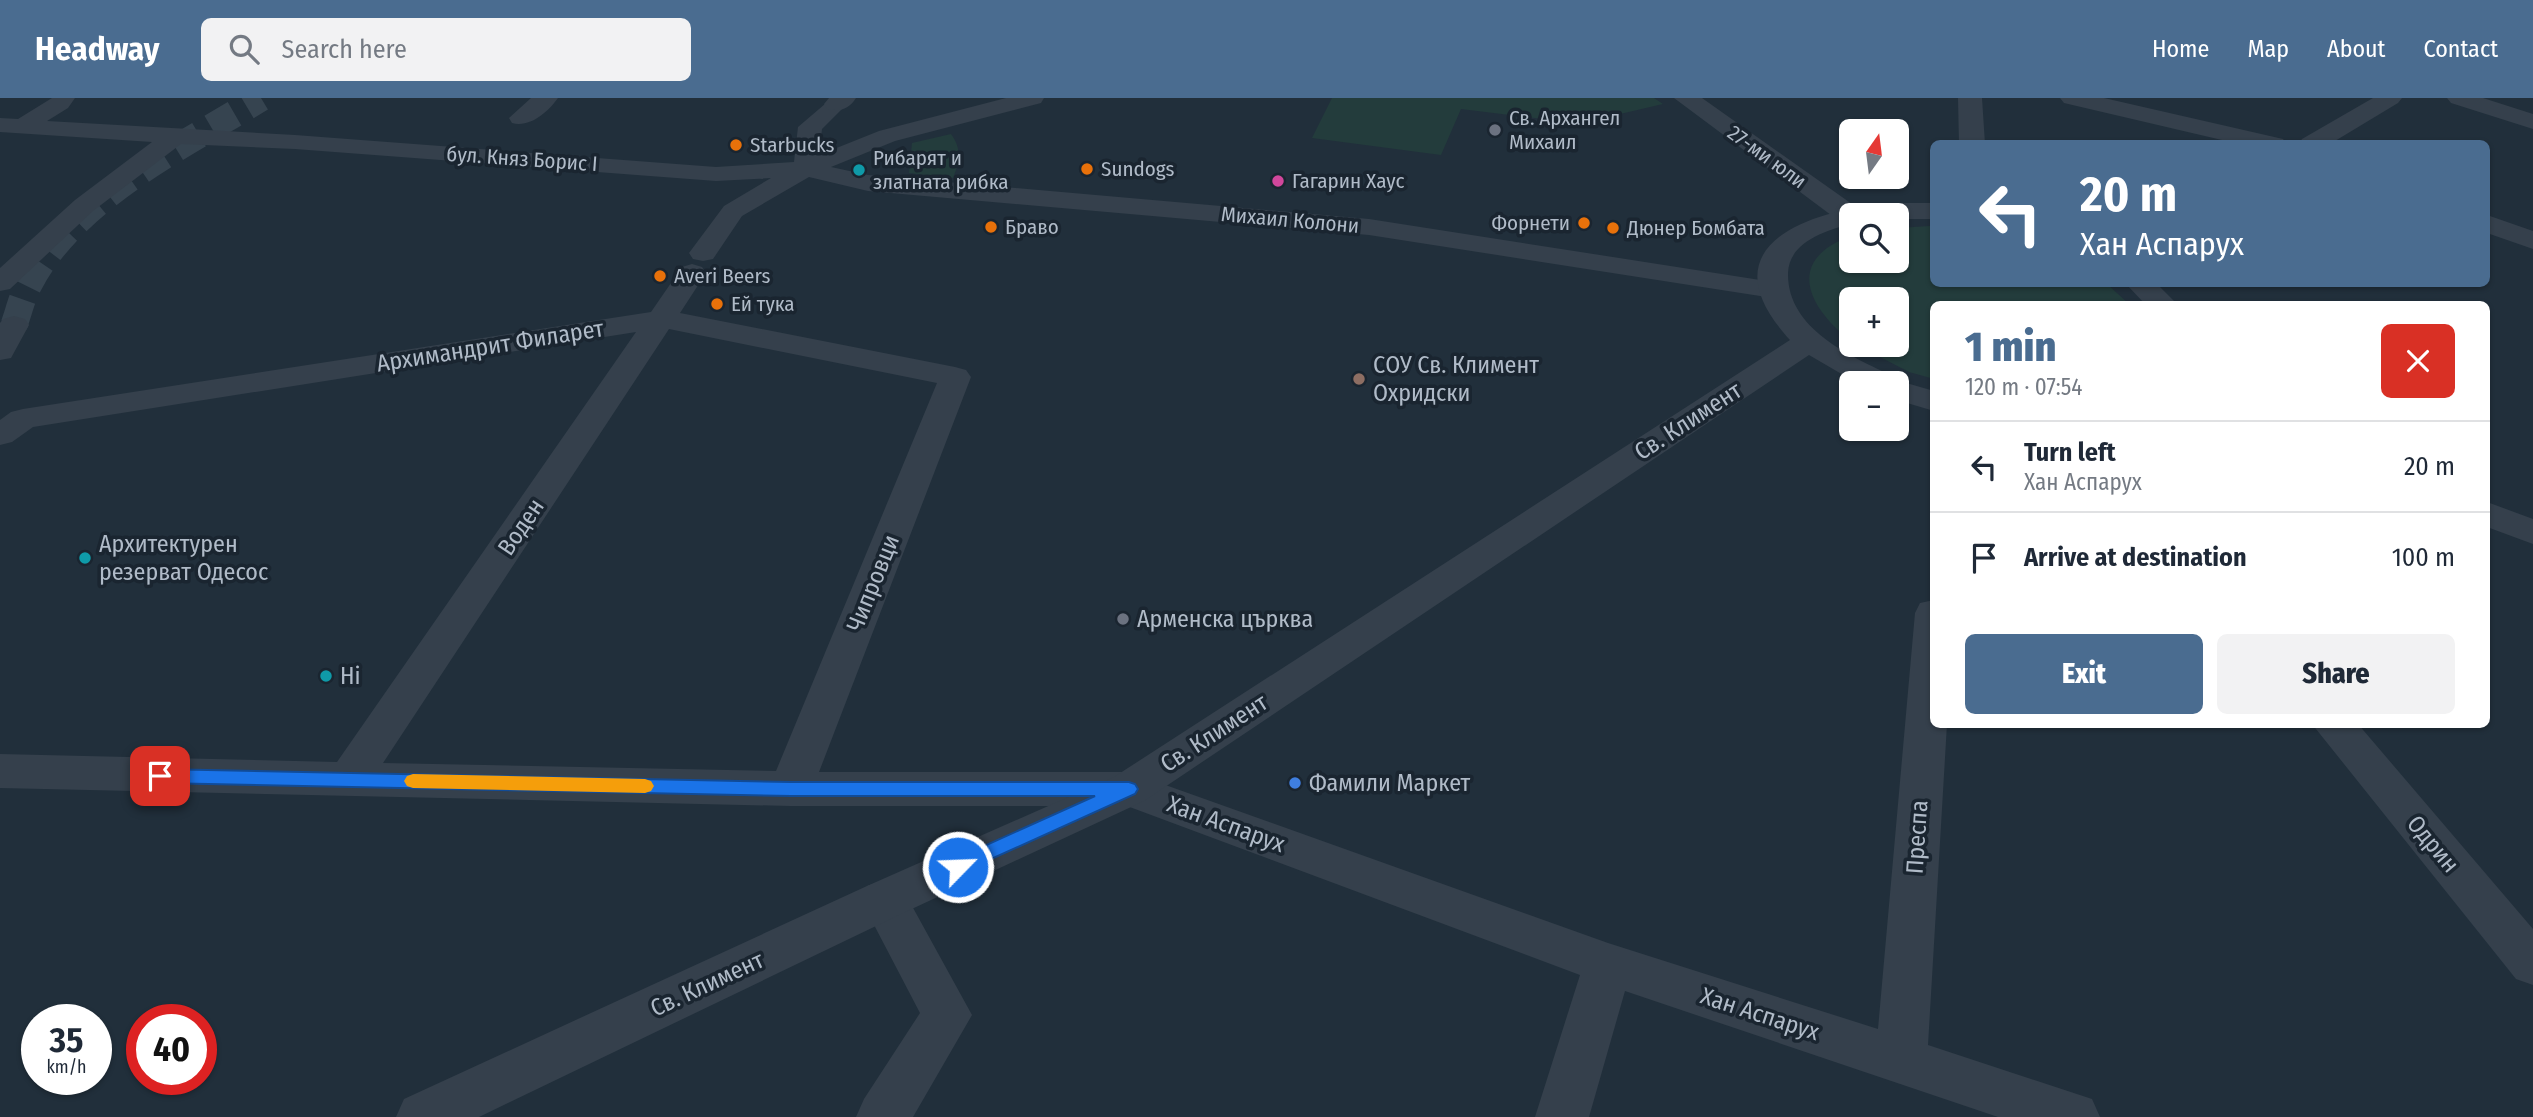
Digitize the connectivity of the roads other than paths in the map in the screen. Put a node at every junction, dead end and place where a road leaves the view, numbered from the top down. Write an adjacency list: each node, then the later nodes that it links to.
1 (64, 98): 12 (street)
2 (546, 98): 10 (street)
3 (1033, 98): 17 (street, бул. Княз Борис I)
4 (1686, 98): 18 (street, 27-ми юли)
5 (1970, 98): 14 (street)
6 (2072, 98): 15 (street)
7 (2390, 98): 16 (street)
8 (2459, 98): 11 (street)
9 (840, 101): 17 (street)
10 (521, 118)
11 (2533, 122)
12 (11, 126): 13 (street, бул. Княз Борис I)
13 (176, 137): 17 (street, бул. Княз Борис I); 25 (street)
14 (1972, 140)
15 (2256, 140)
16 (2318, 140)
17 (805, 169): 24 (street); 27 (street, Михаил Колони)
18 (1839, 208)
19 (1909, 211): 20 (street)
20 (1930, 211)
21 (1839, 218): 27 (street)
22 (2490, 224): 23 (street)
23 (2533, 242)
24 (698, 263): 29 (street, Воден)
25 (0, 283)
26 (2143, 287): 28 (street)
27 (1773, 290): 30 (street)
28 (2159, 301)
29 (662, 319): 32 (street, Архимандрит Филарет); 35 (street, Архимандрит Филарет); 41 (street, Воден)
30 (1810, 341): 31 (street); 43 (street, Св. Климент)
31 (1855, 371)
32 (955, 377): 42 (street, Чипровци)
33 (1909, 394): 34 (street)
34 (1930, 400)
35 (11, 427)
36 (2490, 515): 37 (street)
37 (2533, 532)
38 (1930, 667): 47 (street, Преспа)
39 (2336, 728): 46 (street, Одрин)
40 (0, 771): 41 (street, Хан Аспарух)
41 (349, 779): 42 (street, Хан Аспарух)
42 (791, 789): 43 (street, Хан Аспарух)
43 (1129, 789): 44 (street, Св. Климент); 45 (street, Хан Аспарух)
44 (884, 900): 48 (street, Св. Климент); 49 (street)
45 (1608, 964): 47 (street, Хан Аспарух); 50 (street)
46 (2533, 964)
47 (1901, 1060): 51 (street, Хан Аспарух)
48 (423, 1117)
49 (883, 1117)
50 (1562, 1117)
51 (2073, 1117)

